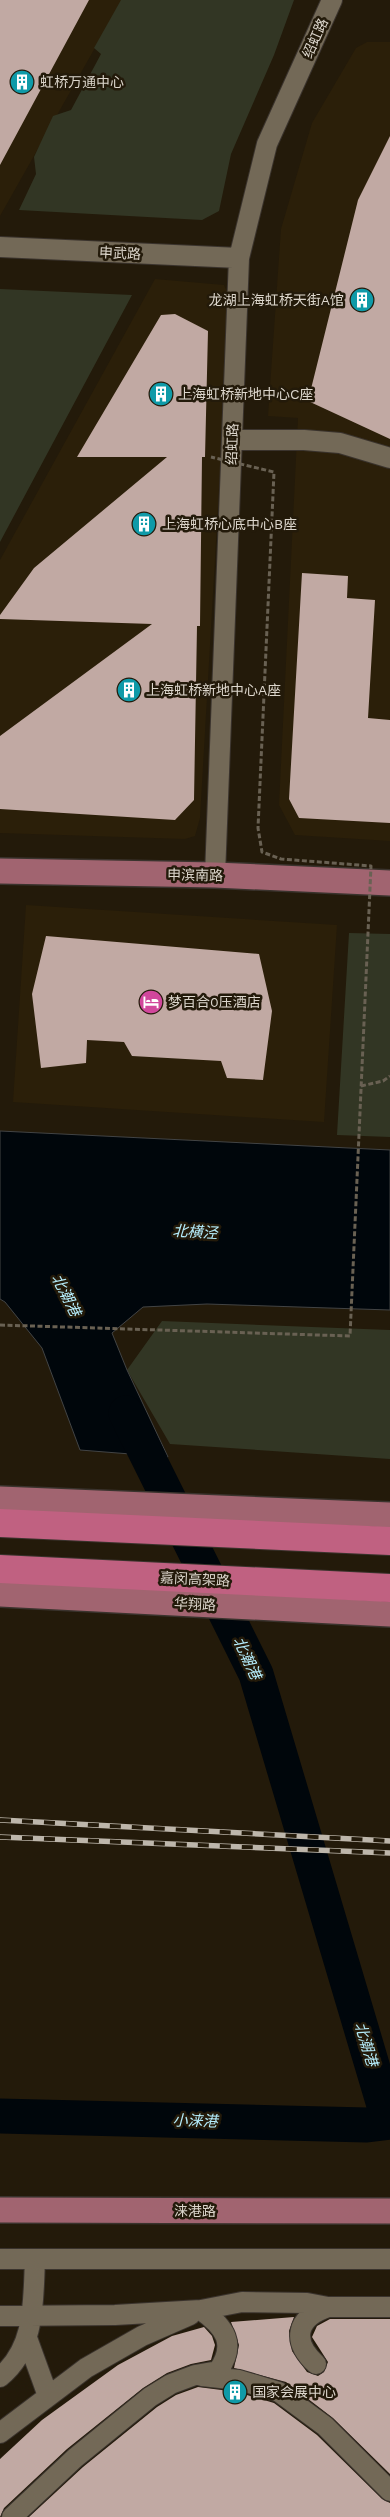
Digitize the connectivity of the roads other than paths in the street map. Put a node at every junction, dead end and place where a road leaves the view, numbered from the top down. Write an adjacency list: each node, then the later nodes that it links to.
1 (332, 0): 3 (street, 绍虹路)
2 (0, 247): 3 (street, 申武路)
3 (239, 258): 4 (street, 绍虹路)
4 (232, 440): 5 (street); 7 (street, 绍虹路)
5 (390, 458)
6 (0, 870): 7 (main road, 申滨南路)
7 (215, 875): 8 (main road, 申滨南路)
8 (390, 883)
9 (0, 1500): 10 (main road)
10 (390, 1515)
11 (0, 1523): 12 (highway)
12 (390, 1540)
13 (0, 1570): 14 (highway, 嘉闵高架路)
14 (390, 1588)
15 (0, 1594): 16 (main road, 华翔路)
16 (390, 1614)
17 (0, 2210): 18 (main road, 涞港路)
18 (390, 2211)
19 (0, 2259): 20 (street)
20 (35, 2259): 21 (street); 26 (street)
21 (390, 2259)
22 (328, 2306): 23 (street); 24 (street); 28 (street)
23 (390, 2306)
24 (201, 2310): 26 (street); 29 (street); 31 (street)
25 (0, 2316): 26 (street)
26 (32, 2316): 27 (street)
27 (27, 2338): 30 (street); 31 (street)
28 (316, 2364)
29 (195, 2375): 33 (street); 34 (street)
30 (0, 2377)
31 (48, 2396): 32 (street)
32 (0, 2433)
33 (390, 2491)
34 (12, 2517)

